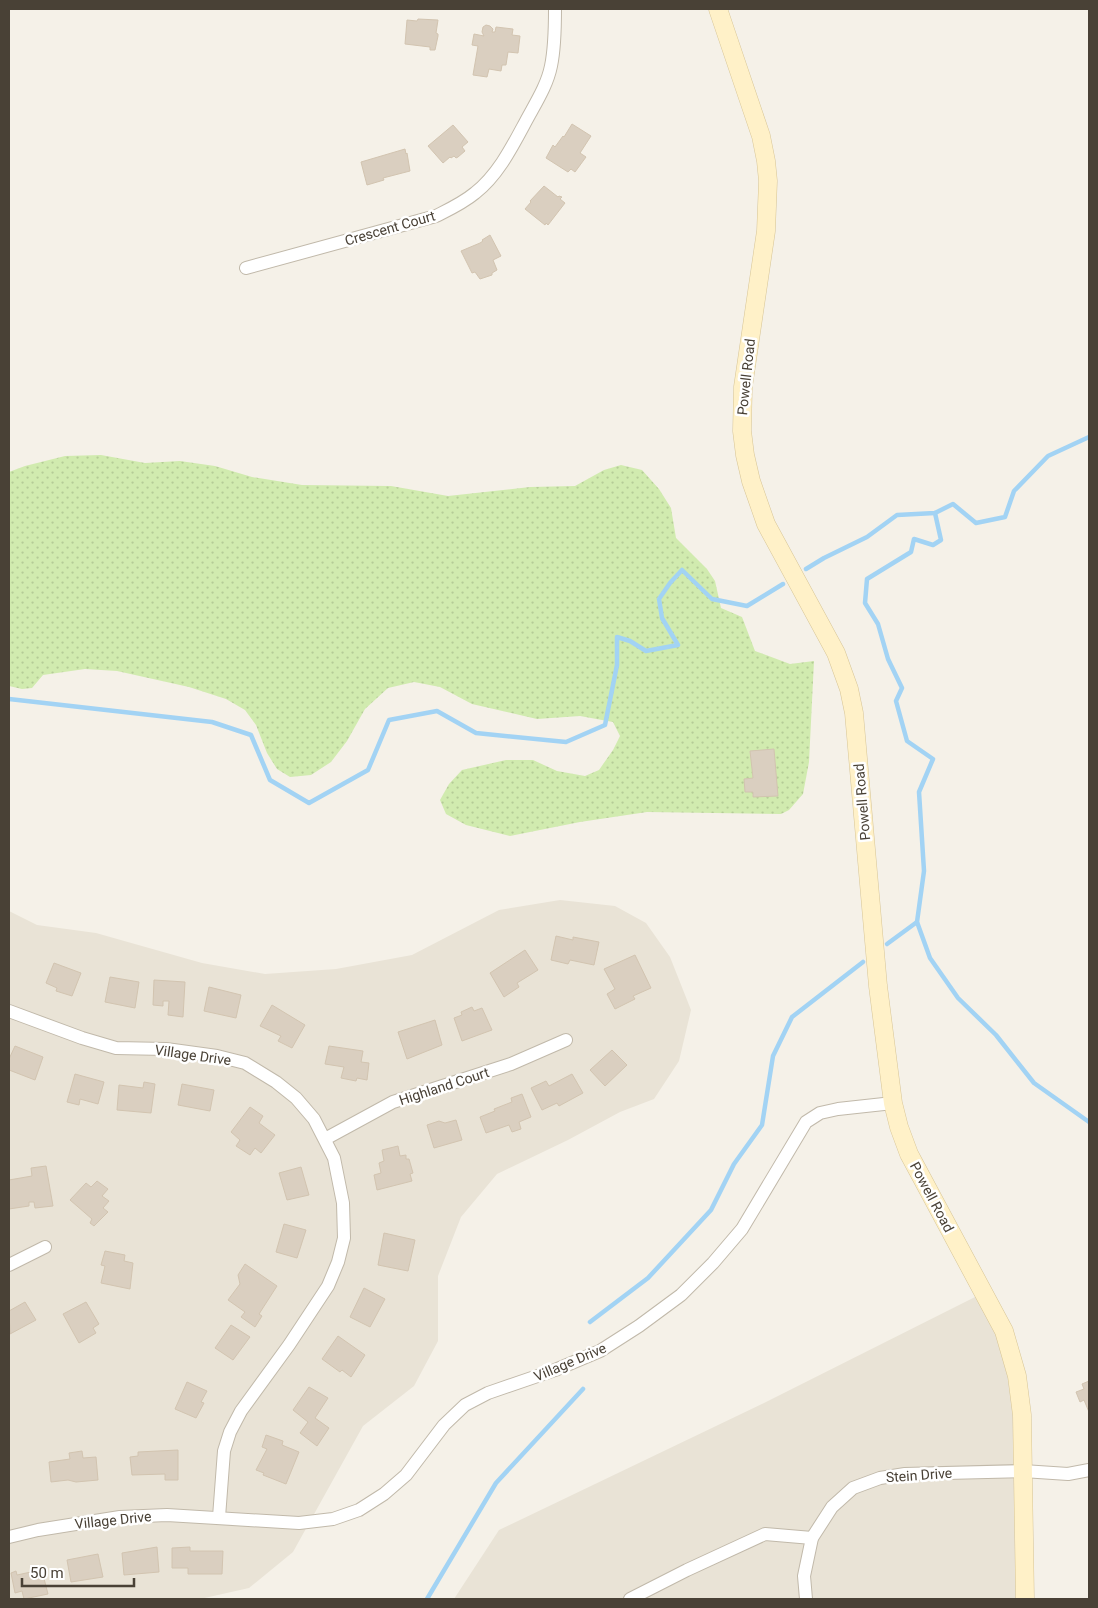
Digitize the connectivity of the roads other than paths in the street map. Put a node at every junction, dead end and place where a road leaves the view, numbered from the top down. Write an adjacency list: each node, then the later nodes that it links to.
1 (555, 9): 3 (street, Crescent Court)
2 (718, 9): 6 (street, Powell Road)
3 (246, 268)
4 (9, 1011): 7 (street, Village Drive)
5 (566, 1040): 7 (street, Highland Court)
6 (894, 1102): 11 (street, Powell Road); 12 (street, Village Drive)
7 (325, 1139): 12 (street, Village Drive)
8 (44, 1247): 9 (street)
9 (9, 1265)
10 (1089, 1470): 11 (street, Stein Drive)
11 (1023, 1471): 14 (street, Stein Drive); 17 (street, Powell Road)
12 (219, 1517): 13 (street, Village Drive)
13 (9, 1537)
14 (812, 1538): 15 (street); 16 (street, Stein Drive)
15 (630, 1599)
16 (806, 1599)
17 (1026, 1599)

